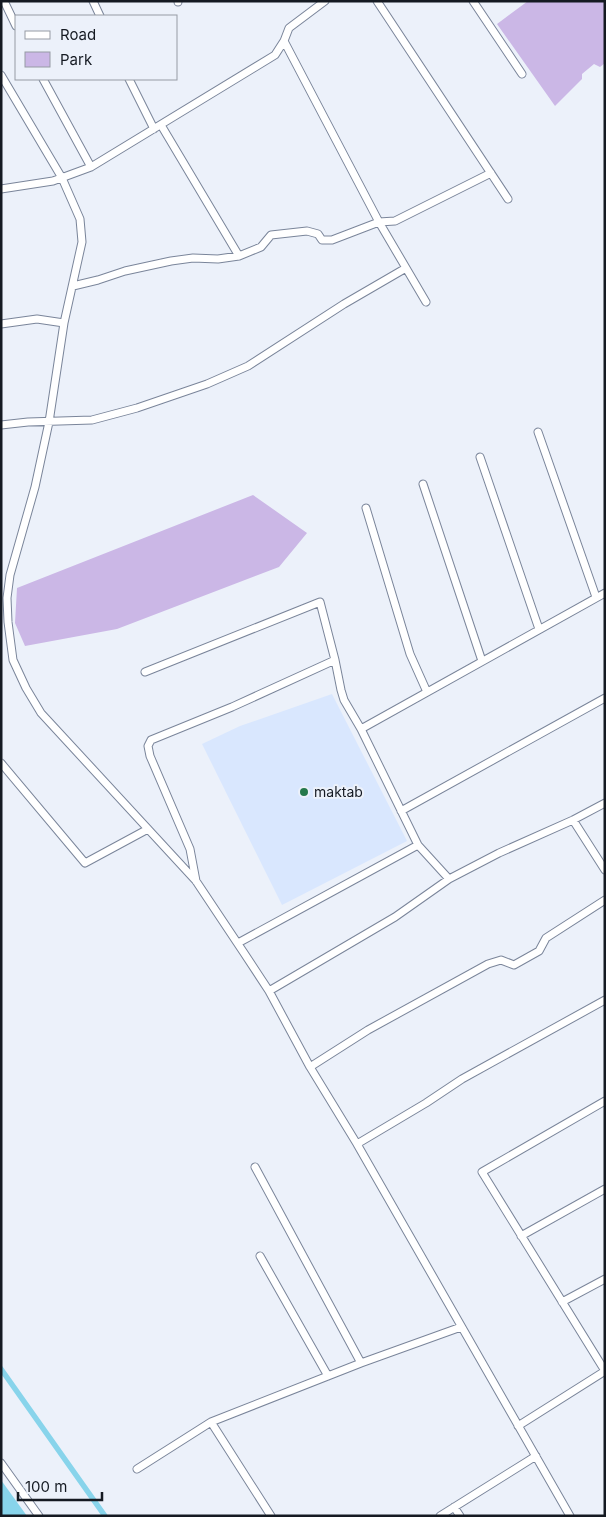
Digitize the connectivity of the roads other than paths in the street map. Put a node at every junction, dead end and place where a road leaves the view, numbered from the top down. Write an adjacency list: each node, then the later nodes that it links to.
1 (4, 1): 7 (street)
2 (93, 1): 6 (street)
3 (325, 1): 8 (street)
4 (378, 1): 16 (street)
5 (473, 1): 9 (street)
6 (100, 15)
7 (15, 24)
8 (284, 41): 13 (street); 20 (street)
9 (522, 74)
10 (1, 75): 17 (street)
11 (44, 80): 15 (street)
12 (130, 80): 14 (street)
13 (161, 125): 14 (street); 21 (street)
14 (154, 129): 15 (street)
15 (91, 167): 17 (street)
16 (491, 173): 19 (street); 20 (street)
17 (62, 178): 18 (street); 23 (street)
18 (1, 189)
19 (508, 199)
20 (378, 222): 21 (street); 22 (street)
21 (238, 256): 23 (street)
22 (406, 268): 24 (street); 27 (street)
23 (73, 286): 25 (street)
24 (426, 302)
25 (64, 323): 26 (street); 27 (street)
26 (1, 324)
27 (49, 422): 28 (street); 46 (street)
28 (1, 425)
29 (538, 432): 34 (street)
30 (480, 457): 35 (street)
31 (423, 484): 37 (street)
32 (366, 508): 39 (street)
33 (605, 592): 34 (street)
34 (596, 597): 35 (street)
35 (539, 629): 37 (street)
36 (335, 660): 38 (street); 41 (street); 50 (street)
37 (482, 661): 39 (street)
38 (145, 672)
39 (427, 692): 41 (street)
40 (605, 698): 44 (street)
41 (361, 729): 44 (street)
42 (1, 763): 46 (street)
43 (605, 803): 45 (street)
44 (401, 810): 47 (street)
45 (573, 820): 48 (street); 49 (street)
46 (148, 829): 50 (street)
47 (418, 845): 49 (street); 52 (street)
48 (605, 870)
49 (450, 880): 53 (street)
50 (196, 881): 52 (street)
51 (605, 900): 55 (street)
52 (238, 943): 53 (street)
53 (269, 991): 55 (street)
54 (605, 1000): 57 (street)
55 (310, 1067): 57 (street)
56 (605, 1101): 60 (street)
57 (356, 1144): 64 (street)
58 (255, 1167): 65 (street)
59 (605, 1189): 60 (street)
60 (521, 1236): 63 (street)
61 (260, 1256): 67 (street)
62 (605, 1279): 63 (street)
63 (562, 1302): 66 (street)
64 (461, 1327): 65 (street); 69 (street)
65 (362, 1363): 67 (street)
66 (605, 1371): 69 (street)
67 (328, 1376): 68 (street)
68 (211, 1422): 72 (street); 75 (street)
69 (518, 1426): 70 (street)
70 (536, 1456): 73 (street); 78 (street)
71 (1, 1463): 74 (street)
72 (137, 1469)
73 (454, 1507): 76 (street); 77 (street)
74 (39, 1516)
75 (271, 1516)
76 (440, 1516)
77 (460, 1516)
78 (570, 1516)

